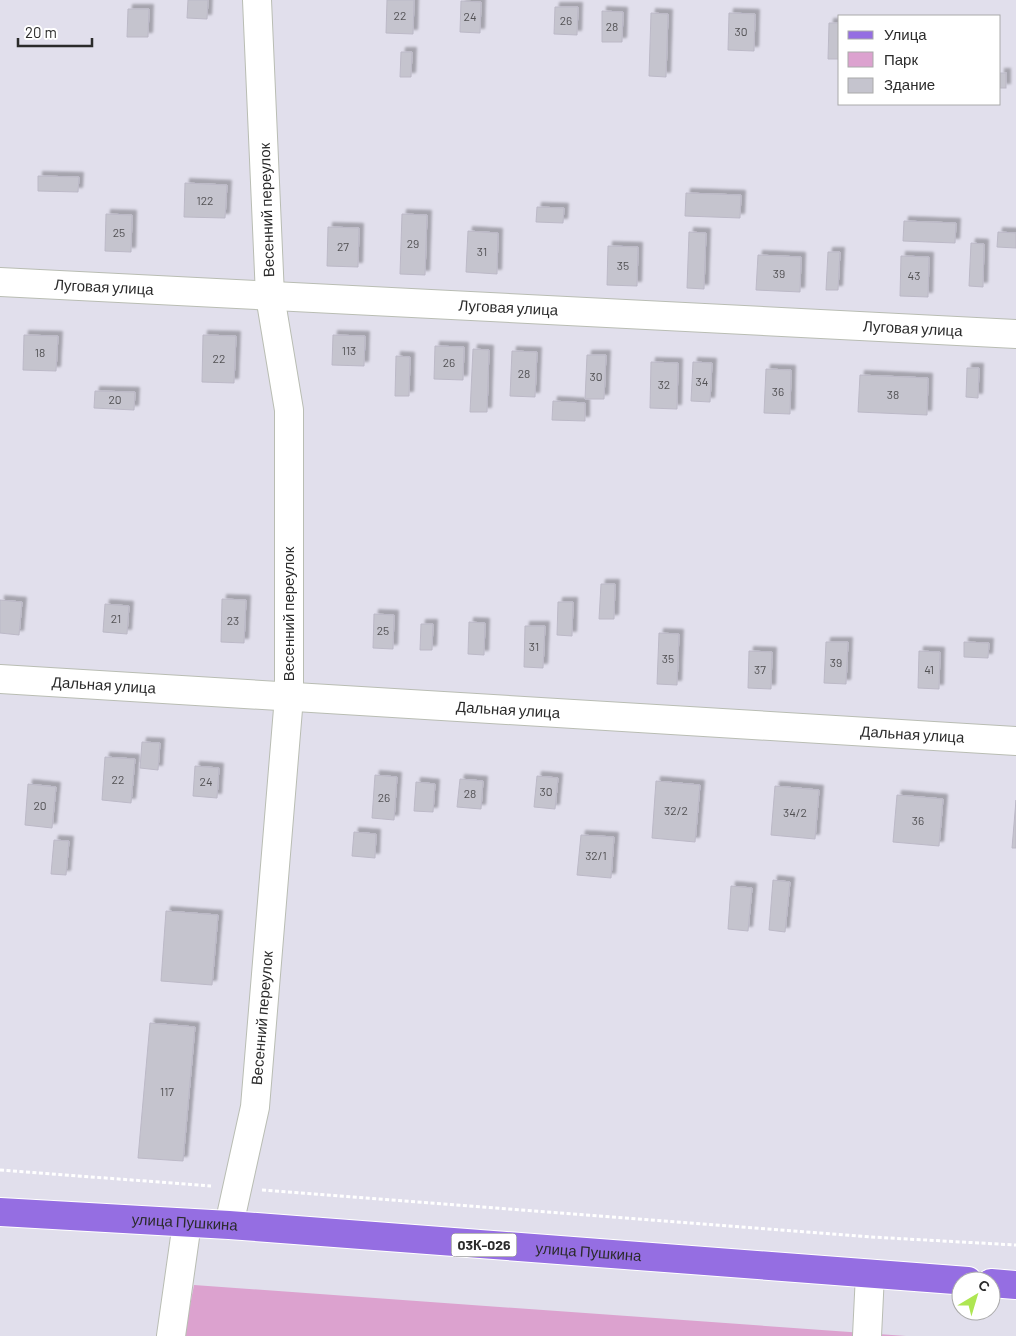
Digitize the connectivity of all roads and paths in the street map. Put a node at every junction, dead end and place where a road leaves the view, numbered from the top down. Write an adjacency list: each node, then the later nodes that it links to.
1 (257, 0): 3 (street, Весенний переулок)
2 (0, 282): 3 (street, Луговая улица)
3 (270, 296): 4 (street, Луговая улица); 6 (street, Весенний переулок)
4 (1016, 334)
5 (0, 679): 6 (street, Дальная улица)
6 (289, 697): 7 (street, Дальная улица); 9 (street, Весенний переулок)
7 (1016, 741)
8 (0, 1170): 9 (path)
9 (237, 1188): 12 (street, Весенний переулок); 13 (path)
10 (0, 1212): 11 (main road, улица Пушкина / 03К-026)
11 (187, 1223): 12 (main road, улица Пушкина / 03К-026); 18 (street)
12 (229, 1225): 14 (main road, улица Пушкина / 03К-026)
13 (1016, 1245)
14 (870, 1274): 15 (main road, улица Пушкина / 03К-026); 19 (street)
15 (951, 1280)
16 (1001, 1284): 17 (main road)
17 (1016, 1285)
18 (171, 1336)
19 (867, 1336)

